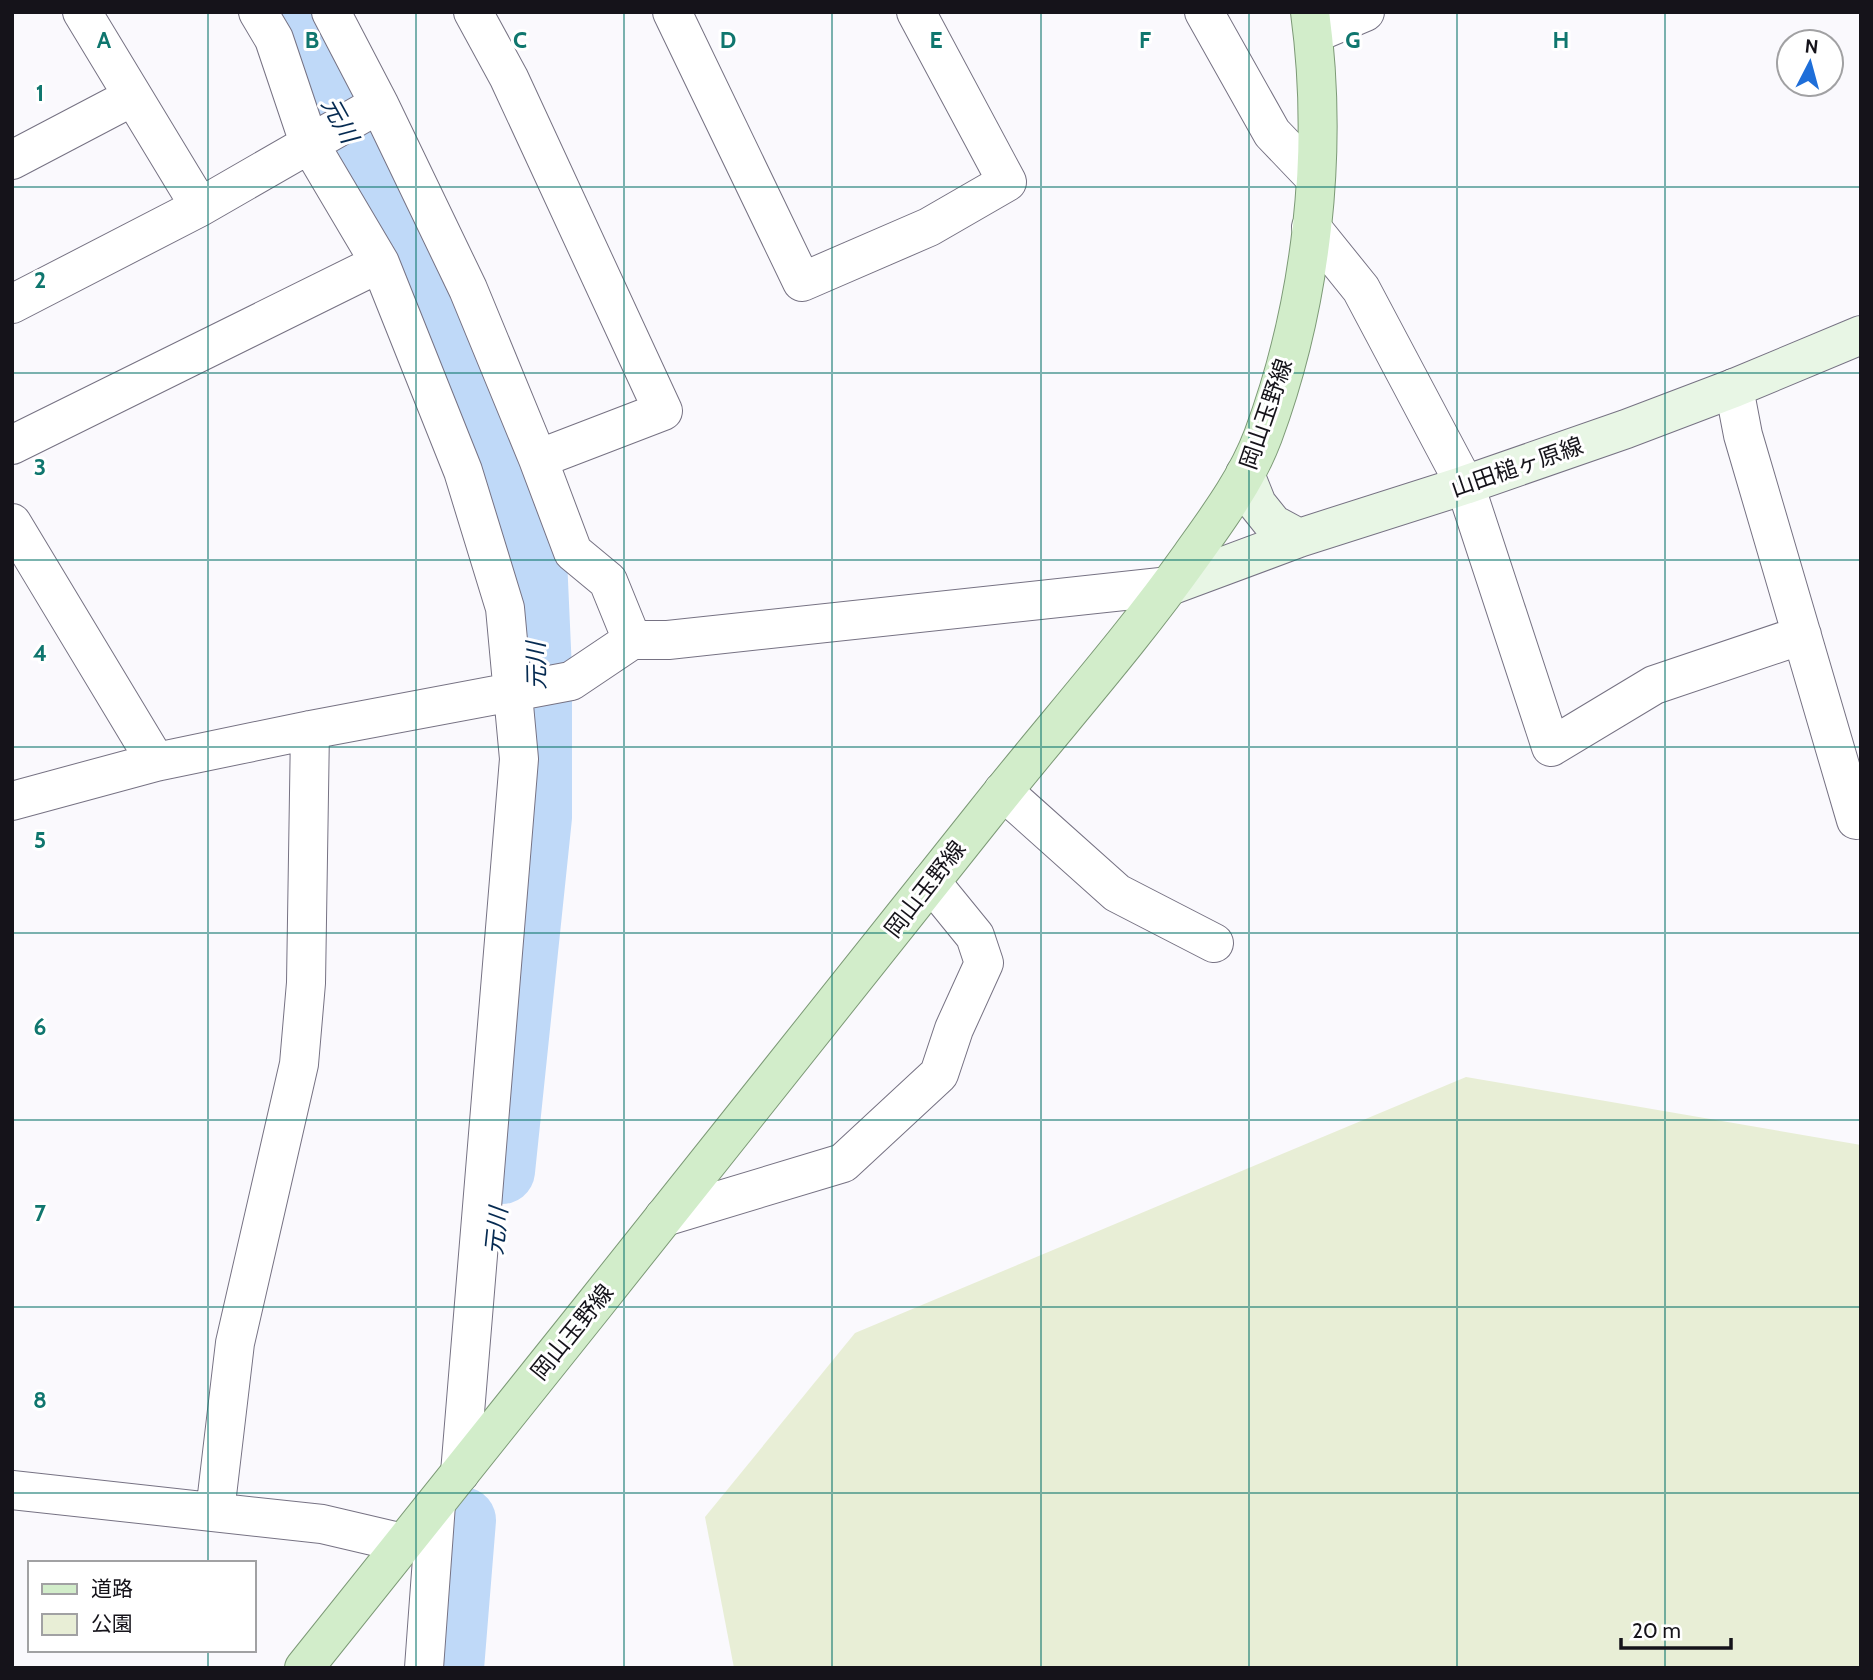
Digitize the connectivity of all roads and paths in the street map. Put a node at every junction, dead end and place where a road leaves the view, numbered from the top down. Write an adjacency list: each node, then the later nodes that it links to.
1 (82, 12): 10 (street)
2 (258, 12): 12 (street)
3 (331, 12): 11 (street)
4 (473, 12): 22 (street)
5 (916, 12): 8 (street)
6 (1204, 12): 14 (street)
7 (1365, 12): 9 (street)
8 (677, 14)
9 (1312, 23): 14 (main road, 岡山玉野線)
10 (132, 97): 13 (street); 15 (street)
11 (371, 108): 12 (street); 22 (street)
12 (319, 138): 15 (street); 17 (street)
13 (12, 160)
14 (1315, 178): 16 (main road, 岡山玉野線)
15 (200, 207): 18 (street)
16 (1311, 227): 23 (main road, 岡山玉野線); 24 (street)
17 (380, 263): 21 (street); 30 (street)
18 (12, 304)
19 (1861, 335): 20 (main road, 山田槌ヶ原線)
20 (1734, 388): 24 (main road, 山田槌ヶ原線); 28 (street)
21 (12, 445)
22 (538, 459): 29 (street)
23 (1245, 474): 26 (main road); 27 (main road, 岡山玉野線)
24 (1465, 485): 26 (main road, 山田槌ヶ原線); 28 (street)
25 (12, 523): 32 (street)
26 (1299, 538): 27 (main road, 山田槌ヶ原線)
27 (1170, 586): 29 (street); 33 (main road, 岡山玉野線)
28 (1802, 635): 35 (street)
29 (632, 640): 30 (street)
30 (534, 688): 31 (street); 39 (street)
31 (310, 730): 32 (street); 42 (street)
32 (156, 762): 34 (street)
33 (1003, 791): 36 (main road, 岡山玉野線); 37 (street)
34 (12, 801)
35 (1861, 819)
36 (931, 882): 38 (main road, 岡山玉野線); 38 (street)
37 (1214, 943)
38 (664, 1217): 39 (main road, 岡山玉野線)
39 (460, 1473): 41 (main road, 岡山玉野線)
40 (12, 1490): 42 (street)
41 (436, 1504): 43 (main road, 岡山玉野線); 45 (street)
42 (215, 1512): 43 (street)
43 (403, 1543): 44 (main road, 岡山玉野線)
44 (304, 1668)
45 (424, 1668)

